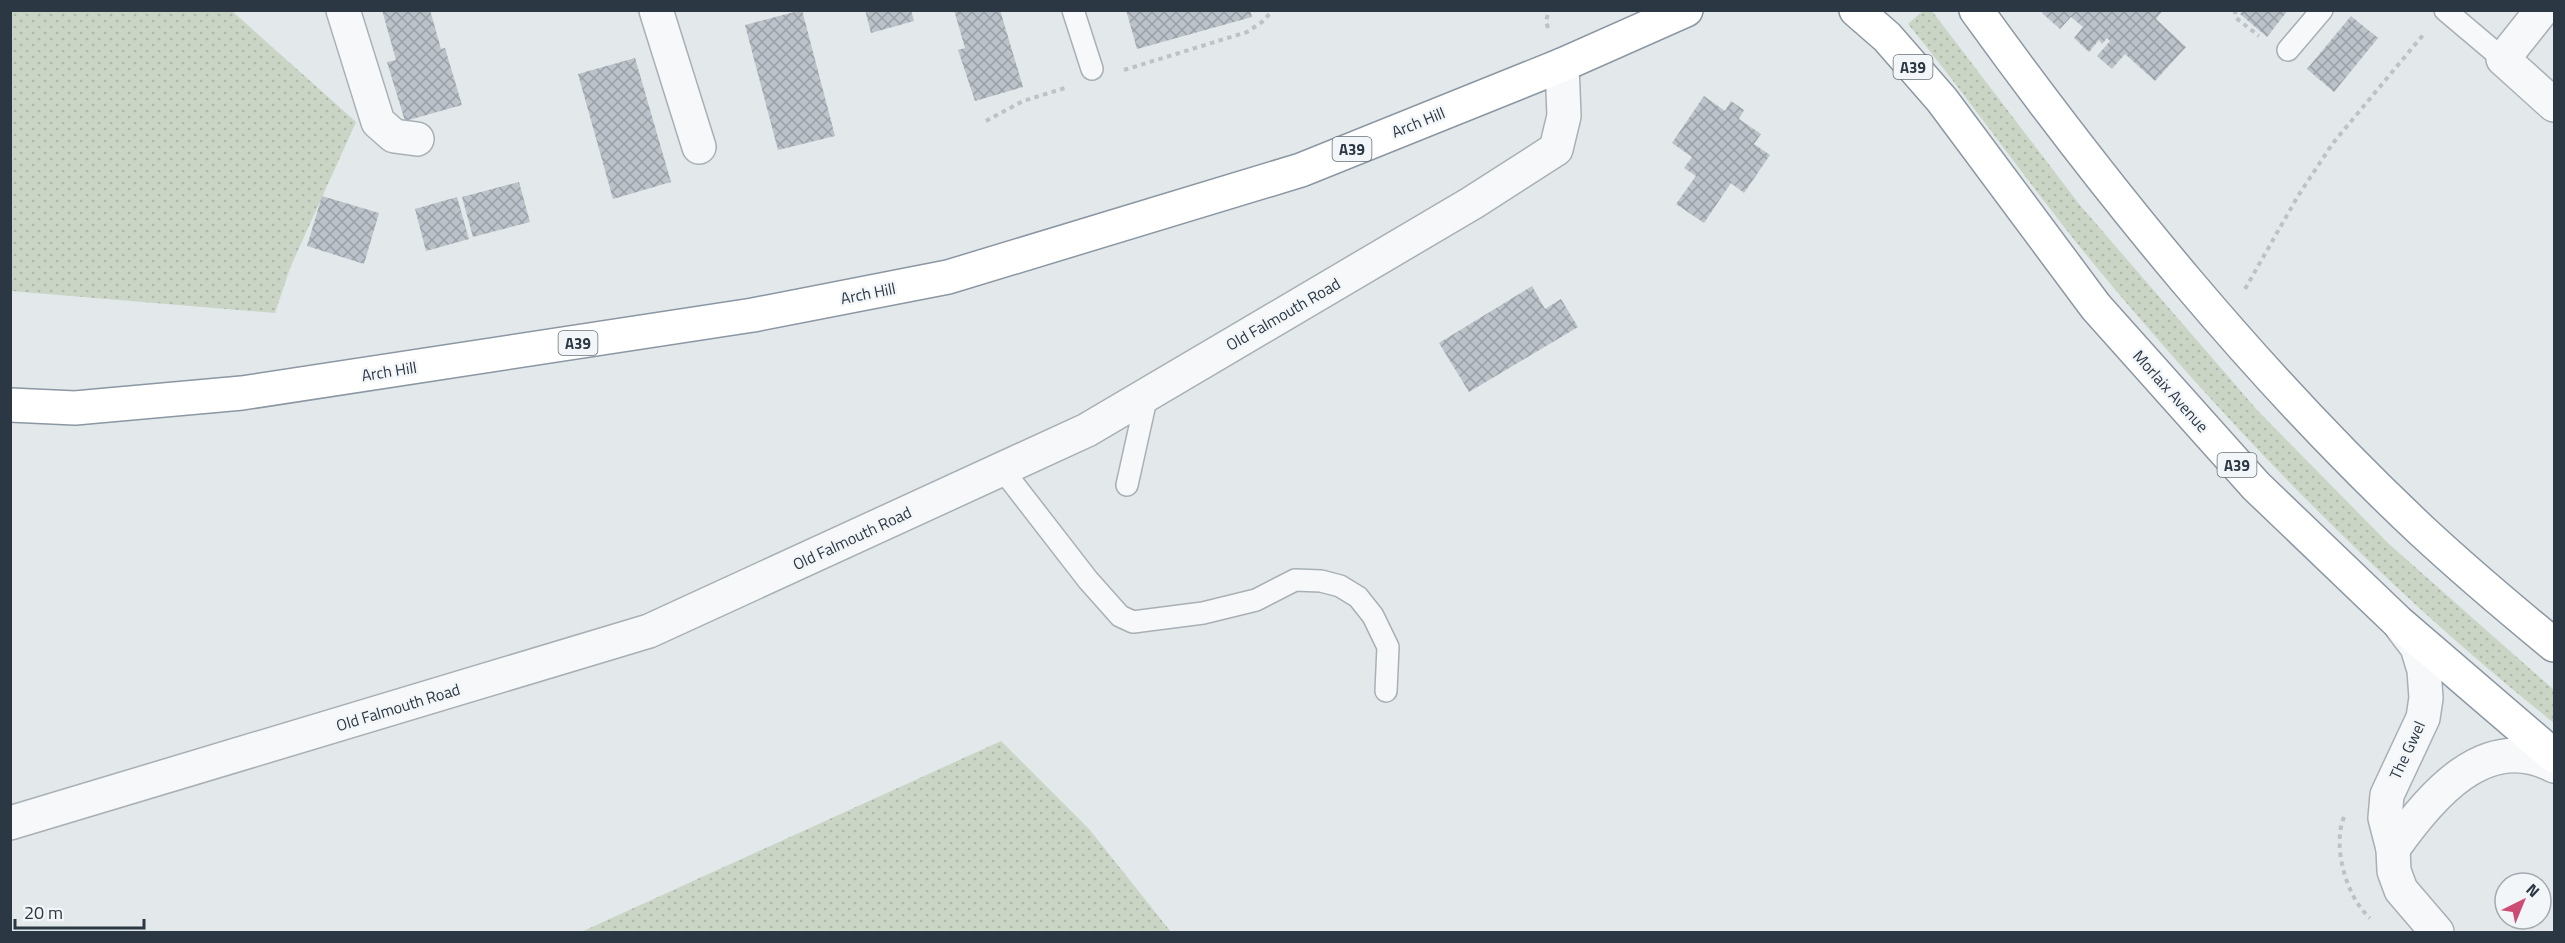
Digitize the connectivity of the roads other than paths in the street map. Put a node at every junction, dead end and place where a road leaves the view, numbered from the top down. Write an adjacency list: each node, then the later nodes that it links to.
1 (343, 10): 15 (street)
2 (656, 10): 16 (street)
3 (1073, 10): 13 (lane)
4 (1686, 10): 12 (highway, Arch Hill / A39)
5 (1856, 10): 21 (highway, Morlaix Avenue / A39)
6 (1976, 10): 22 (highway)
7 (2322, 10): 10 (lane)
8 (2445, 10): 11 (lane)
9 (2540, 11): 11 (street)
10 (2288, 50)
11 (2503, 59): 14 (street)
12 (1562, 65): 17 (street, Old Falmouth Road); 18 (highway, Arch Hill / A39)
13 (1092, 69)
14 (2554, 105)
15 (417, 139)
16 (699, 147)
17 (1147, 395): 19 (street, Old Falmouth Road); 20 (lane)
18 (10, 405)
19 (1002, 469): 23 (lane); 26 (street, Old Falmouth Road)
20 (1127, 485)
21 (2398, 622): 24 (highway, Morlaix Avenue / A39); 27 (street, The Gwel)
22 (2554, 645)
23 (1386, 691)
24 (2554, 756)
25 (2554, 766): 27 (street)
26 (10, 823)
27 (2393, 849): 28 (street, The Gwel)
28 (2437, 933)

